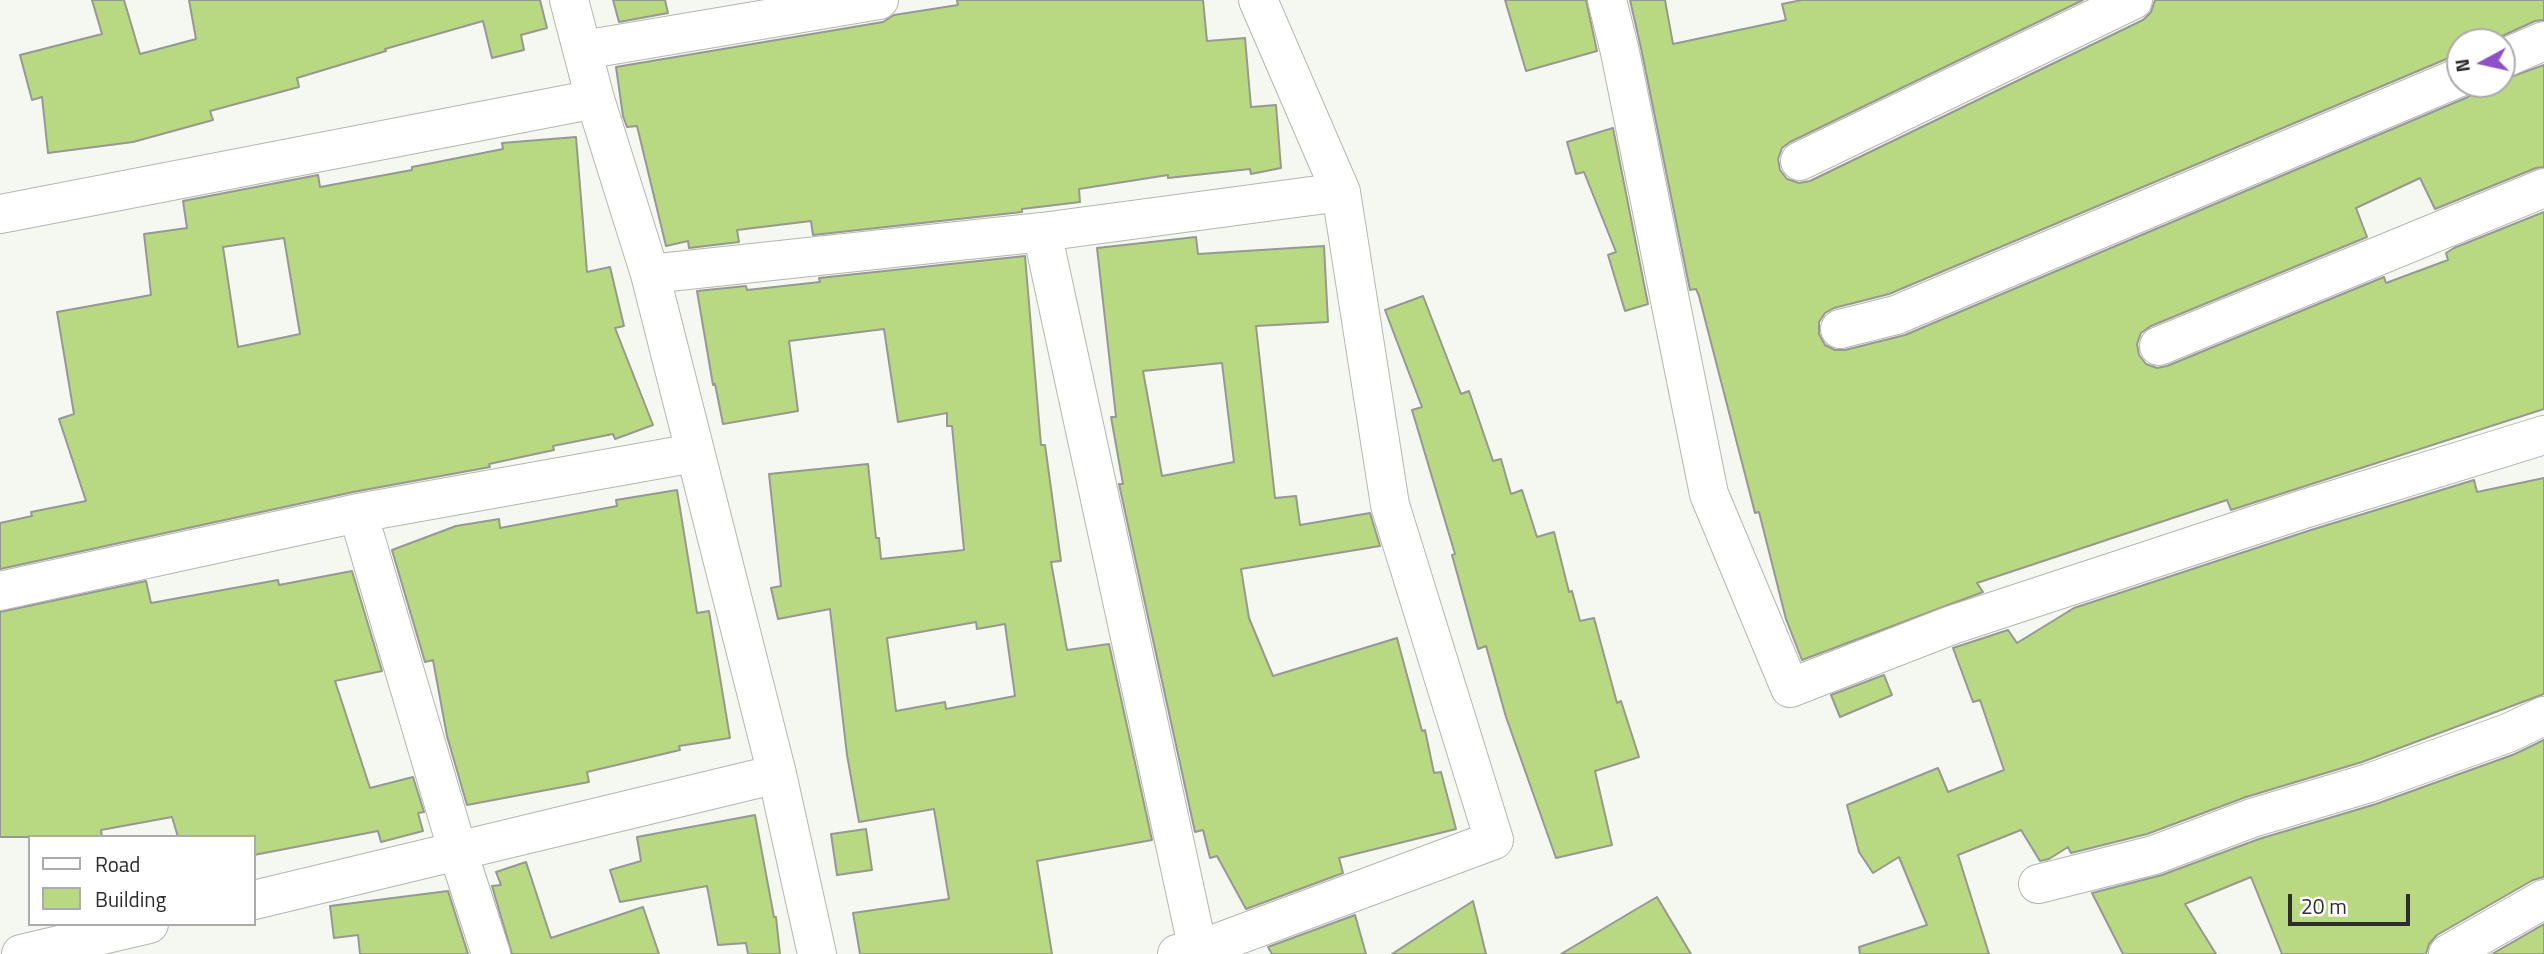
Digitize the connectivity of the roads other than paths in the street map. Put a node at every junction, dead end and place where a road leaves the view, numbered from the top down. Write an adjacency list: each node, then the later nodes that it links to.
1 (569, 0): 7 (street)
2 (879, 0): 7 (street)
3 (1258, 0): 13 (street)
4 (1607, 0): 19 (street)
5 (2133, 0): 11 (street)
6 (2544, 41): 8 (street)
7 (583, 50): 10 (street)
8 (2516, 53)
9 (2446, 83): 17 (street)
10 (595, 99): 14 (street); 16 (street)
11 (1800, 161)
12 (2544, 188): 18 (street)
13 (1341, 192): 15 (street); 30 (street)
14 (0, 214)
15 (1042, 232): 16 (street); 30 (street)
16 (650, 274): 20 (street)
17 (1840, 329)
18 (2159, 346)
19 (2544, 435)
20 (694, 453): 21 (street); 24 (street)
21 (358, 513): 22 (street); 25 (street)
22 (0, 591)
23 (2544, 716): 26 (street)
24 (777, 774): 25 (street); 33 (street)
25 (457, 852): 28 (street); 32 (street)
26 (2038, 884)
27 (2544, 899): 34 (street)
28 (256, 900)
29 (140, 926): 31 (street)
30 (1187, 952)
31 (21, 954)
32 (491, 954)
33 (817, 954)
34 (2448, 954)

